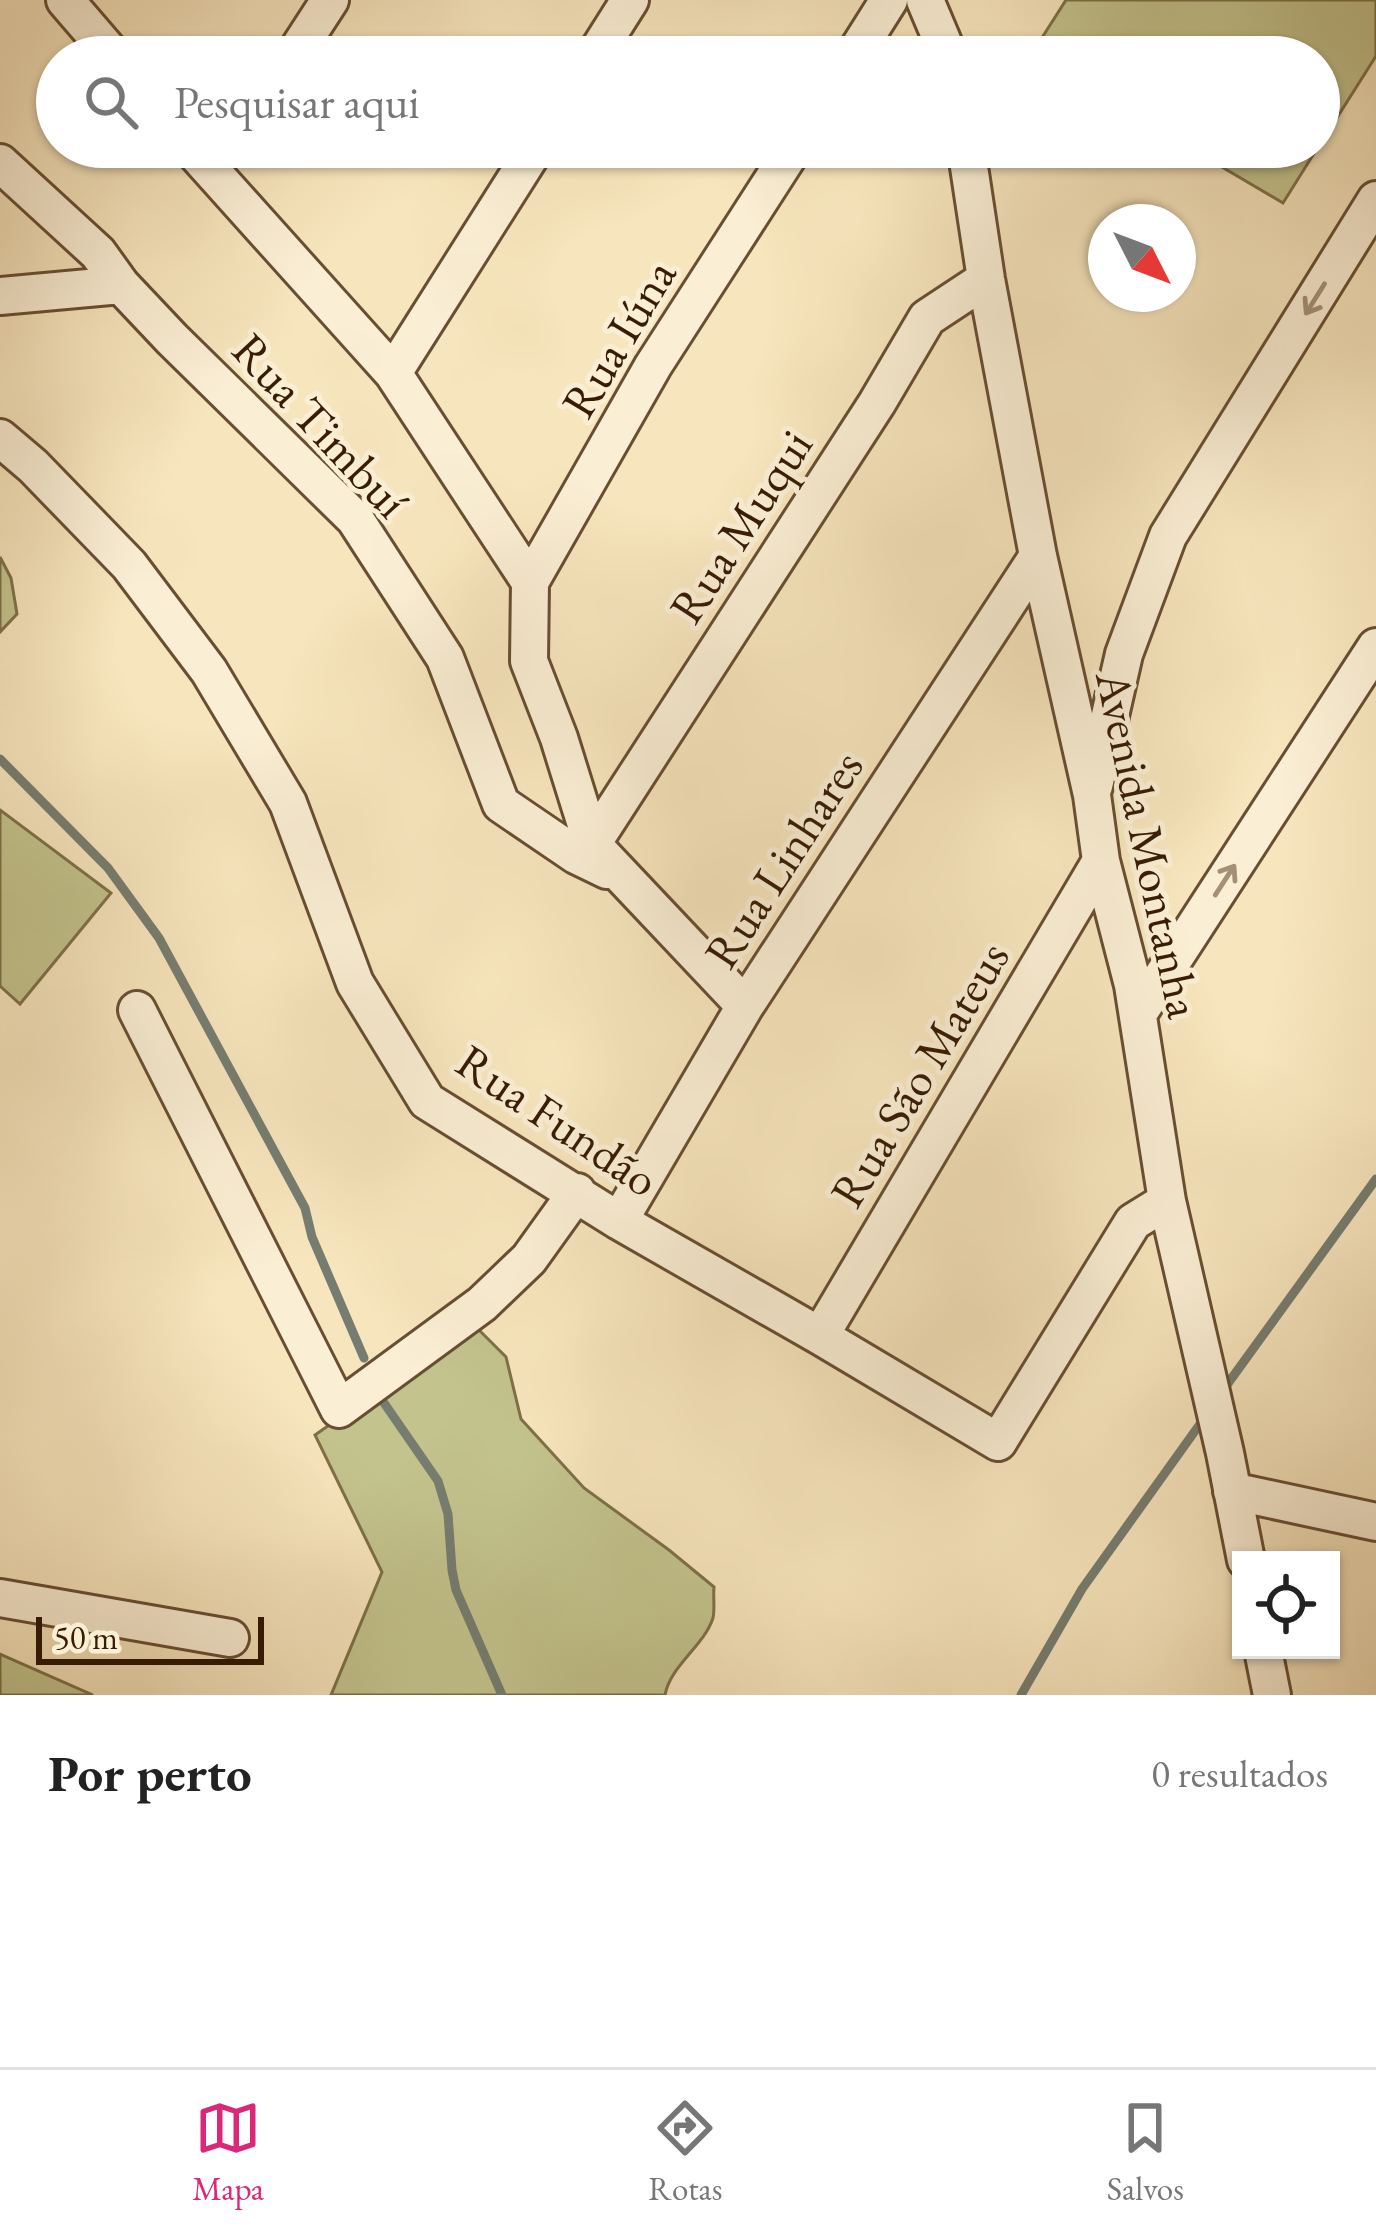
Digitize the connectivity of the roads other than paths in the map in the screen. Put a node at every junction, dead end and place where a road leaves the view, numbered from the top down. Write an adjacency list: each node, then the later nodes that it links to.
1 (330, 0): 7 (street)
2 (630, 0): 8 (street)
3 (890, 0): 9 (street)
4 (925, 0): 10 (street)
5 (73, 3): 6 (street)
6 (98, 36)
7 (307, 36)
8 (607, 36)
9 (867, 36)
10 (940, 36)
11 (0, 164): 18 (street, Rua Timbuí)
12 (231, 168): 20 (street)
13 (523, 168): 20 (street)
14 (780, 168): 23 (street, Rua Iúna)
15 (968, 168): 17 (street, Avenida Montanha)
16 (1376, 200): 25 (street, one-way to 25)
17 (986, 279): 22 (street, Avenida Montanha); 26 (street, Rua Muqui)
18 (121, 285): 19 (street); 28 (street, Rua Timbuí)
19 (0, 296)
20 (393, 373): 23 (street)
21 (0, 438): 32 (street, Rua Fundão)
22 (1038, 556): 25 (street, Avenida Montanha); 29 (street, Rua Linhares)
23 (530, 582): 26 (street)
24 (1376, 647): 31 (street, one-way to 24)
25 (1092, 795): 27 (street, Avenida Montanha)
26 (592, 844): 28 (street)
27 (1101, 861): 31 (street, Avenida Montanha); 35 (street, Rua São Mateus)
28 (623, 877): 29 (street)
29 (745, 1006): 34 (street, Rua Linhares)
30 (137, 1010): 32 (street)
31 (1138, 1013): 33 (street, Avenida Montanha)
32 (577, 1192): 34 (street, Rua Fundão)
33 (1167, 1201): 35 (street, Rua Fundão); 36 (street, Avenida Montanha)
34 (619, 1221): 35 (street, Rua Fundão)
35 (820, 1336)
36 (1232, 1491): 37 (street); 38 (street, Avenida Montanha)
37 (1376, 1522)
38 (1244, 1551)
39 (0, 1598): 40 (street)
40 (230, 1639)
41 (1265, 1659): 42 (street)
42 (1272, 1695)

